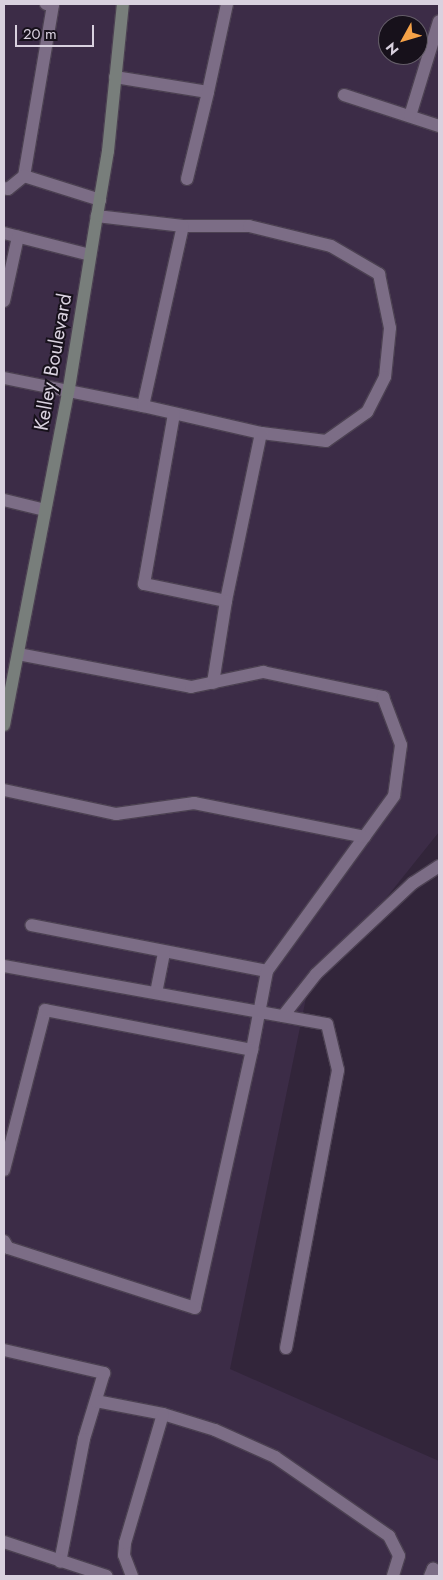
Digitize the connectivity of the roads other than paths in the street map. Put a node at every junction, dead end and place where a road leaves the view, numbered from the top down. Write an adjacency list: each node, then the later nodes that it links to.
1 (46, 4): 10 (street)
2 (123, 4): 5 (main road, Kelley Boulevard)
3 (227, 4): 6 (street)
4 (439, 21): 8 (street)
5 (116, 77): 6 (street); 13 (main road, Kelley Boulevard)
6 (208, 92): 11 (street)
7 (344, 95): 8 (street)
8 (410, 116): 9 (street)
9 (439, 126)
10 (24, 176): 12 (street); 13 (street)
11 (187, 179)
12 (4, 188)
13 (100, 200): 14 (main road, Kelley Boulevard)
14 (97, 216): 15 (street); 18 (main road, Kelley Boulevard)
15 (183, 226): 22 (street); 24 (street)
16 (4, 234): 17 (street)
17 (18, 237): 18 (street); 19 (street)
18 (90, 255): 21 (main road, Kelley Boulevard)
19 (4, 301)
20 (4, 378): 21 (street)
21 (68, 390): 22 (street); 26 (main road, Kelley Boulevard)
22 (143, 406): 23 (street)
23 (174, 414): 24 (street); 27 (street)
24 (261, 433): 27 (street)
25 (4, 500): 26 (street)
26 (45, 510): 28 (main road, Kelley Boulevard)
27 (226, 601): 29 (street)
28 (18, 654): 29 (street); 30 (main road, Kelley Boulevard)
29 (213, 683): 32 (street)
30 (4, 725)
31 (4, 790): 32 (street)
32 (365, 837): 37 (street)
33 (439, 866): 40 (street)
34 (31, 925): 35 (street)
35 (164, 953): 37 (street); 38 (street)
36 (4, 966): 38 (street)
37 (267, 971): 39 (street)
38 (156, 993): 39 (street)
39 (260, 1012): 40 (street); 41 (street)
40 (283, 1016): 44 (street)
41 (252, 1050): 42 (street); 43 (street)
42 (4, 1170)
43 (4, 1241)
44 (286, 1348)
45 (4, 1350): 46 (street)
46 (96, 1401): 47 (street); 49 (street)
47 (163, 1414): 52 (street); 53 (street)
48 (4, 1542): 49 (street)
49 (60, 1562): 51 (street)
50 (439, 1572): 54 (street)
51 (106, 1576)
52 (132, 1576)
53 (393, 1576)
54 (430, 1576)

